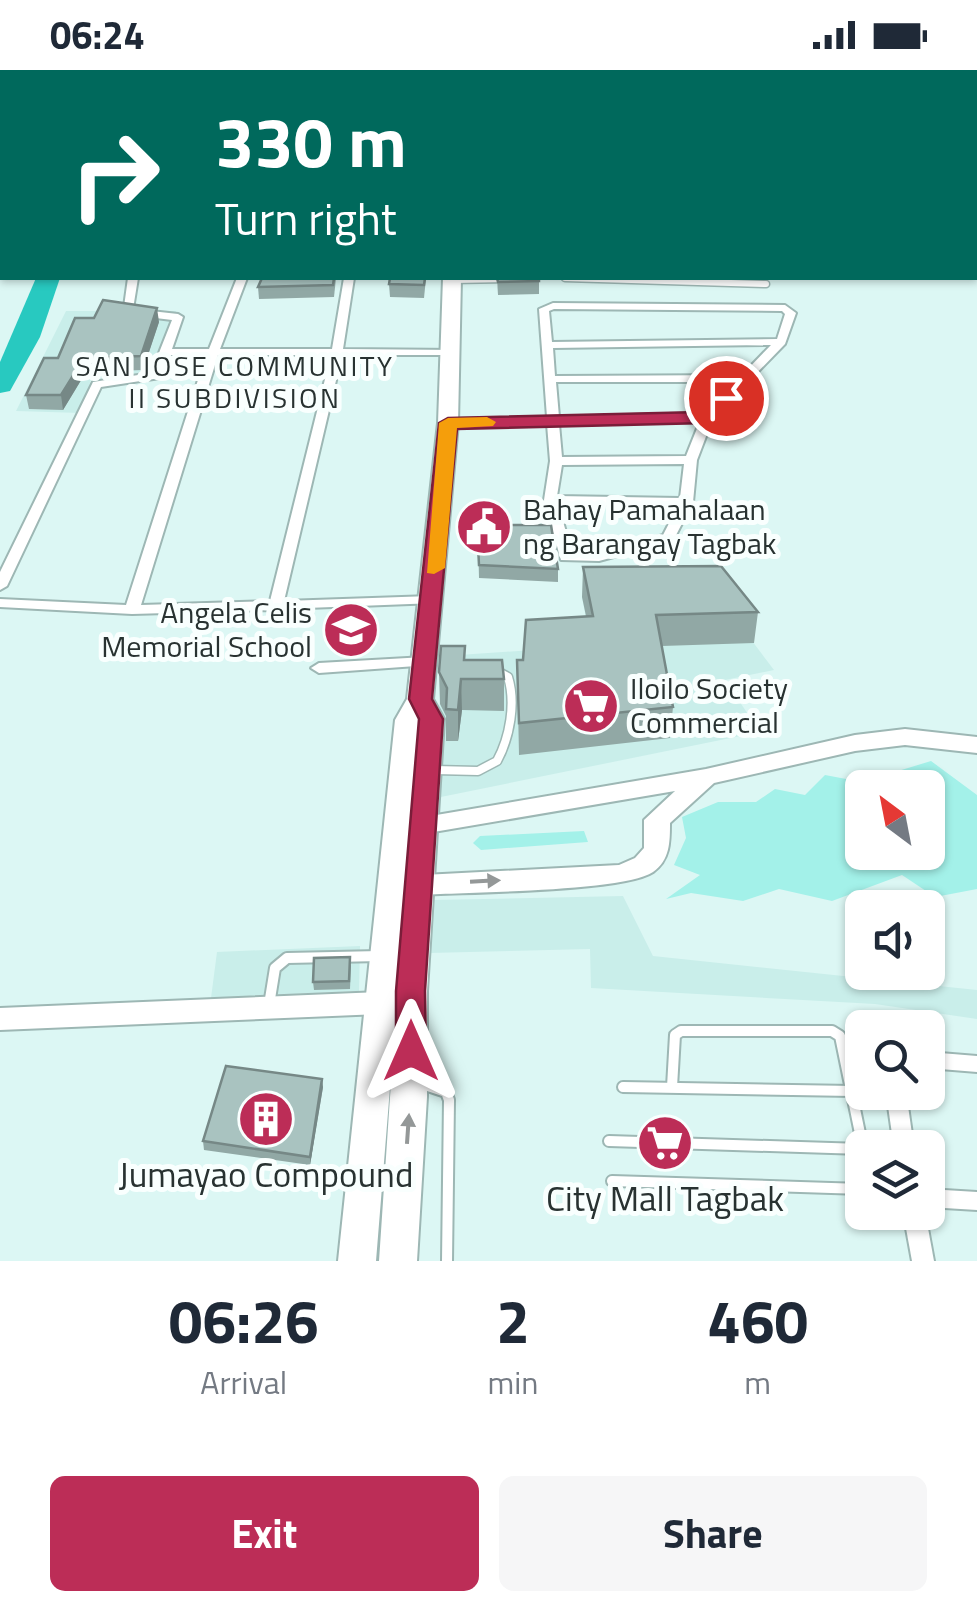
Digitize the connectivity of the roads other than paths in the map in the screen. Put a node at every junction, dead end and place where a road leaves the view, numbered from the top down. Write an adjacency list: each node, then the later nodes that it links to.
1 (133, 280): 10 (street)
2 (241, 280): 11 (street)
3 (349, 280): 9 (street)
4 (452, 280): 12 (main road)
5 (585, 280): 6 (lane)
6 (766, 284)
7 (781, 342): 8 (street); 8 (street); 13 (street)
8 (547, 345): 14 (street)
9 (338, 348): 11 (street); 12 (street); 25 (street)
10 (168, 352): 11 (street); 22 (street)
11 (213, 352): 26 (street)
12 (453, 352): 17 (main road)
13 (746, 378): 14 (street); 15 (street)
14 (548, 380): 16 (street)
15 (707, 418): 16 (street); 18 (street)
16 (555, 420): 17 (street); 19 (street)
17 (448, 423): 23 (main road)
18 (691, 460): 19 (street); 21 (street)
19 (556, 462): 20 (street)
20 (550, 500): 21 (street); 21 (street)
21 (686, 502)
22 (0, 586)
23 (431, 600): 25 (street); 29 (main road)
24 (0, 603): 26 (street)
25 (276, 608): 26 (street)
26 (132, 610)
27 (319, 668): 29 (street)
28 (488, 668): 31 (lane)
29 (427, 675): 31 (main road); 35 (main road)
30 (977, 744): 32 (main road)
31 (427, 769): 35 (main road)
32 (706, 776): 33 (main road); 34 (main road)
33 (619, 790): 34 (main road); 35 (main road)
34 (657, 820): 36 (main road, one-way to 34)
35 (410, 827): 36 (main road)
36 (405, 877): 37 (main road); 44 (main road)
37 (384, 956): 38 (main road); 39 (lane)
38 (380, 1003): 39 (main road); 55 (main road)
39 (269, 1009): 40 (main road)
40 (0, 1020)
41 (845, 1057): 46 (lane)
42 (945, 1061): 43 (street)
43 (977, 1064)
44 (410, 1082): 56 (main road, one-way to 44); 57 (lane)
45 (622, 1087): 46 (lane)
46 (672, 1087): 47 (lane)
47 (845, 1091)
48 (609, 1141): 49 (lane)
49 (845, 1148)
50 (612, 1182): 51 (lane)
51 (845, 1189)
52 (945, 1199): 53 (street)
53 (977, 1200)
54 (917, 1230): 58 (street)
55 (357, 1261)
56 (398, 1261)
57 (448, 1261)
58 (923, 1261)

